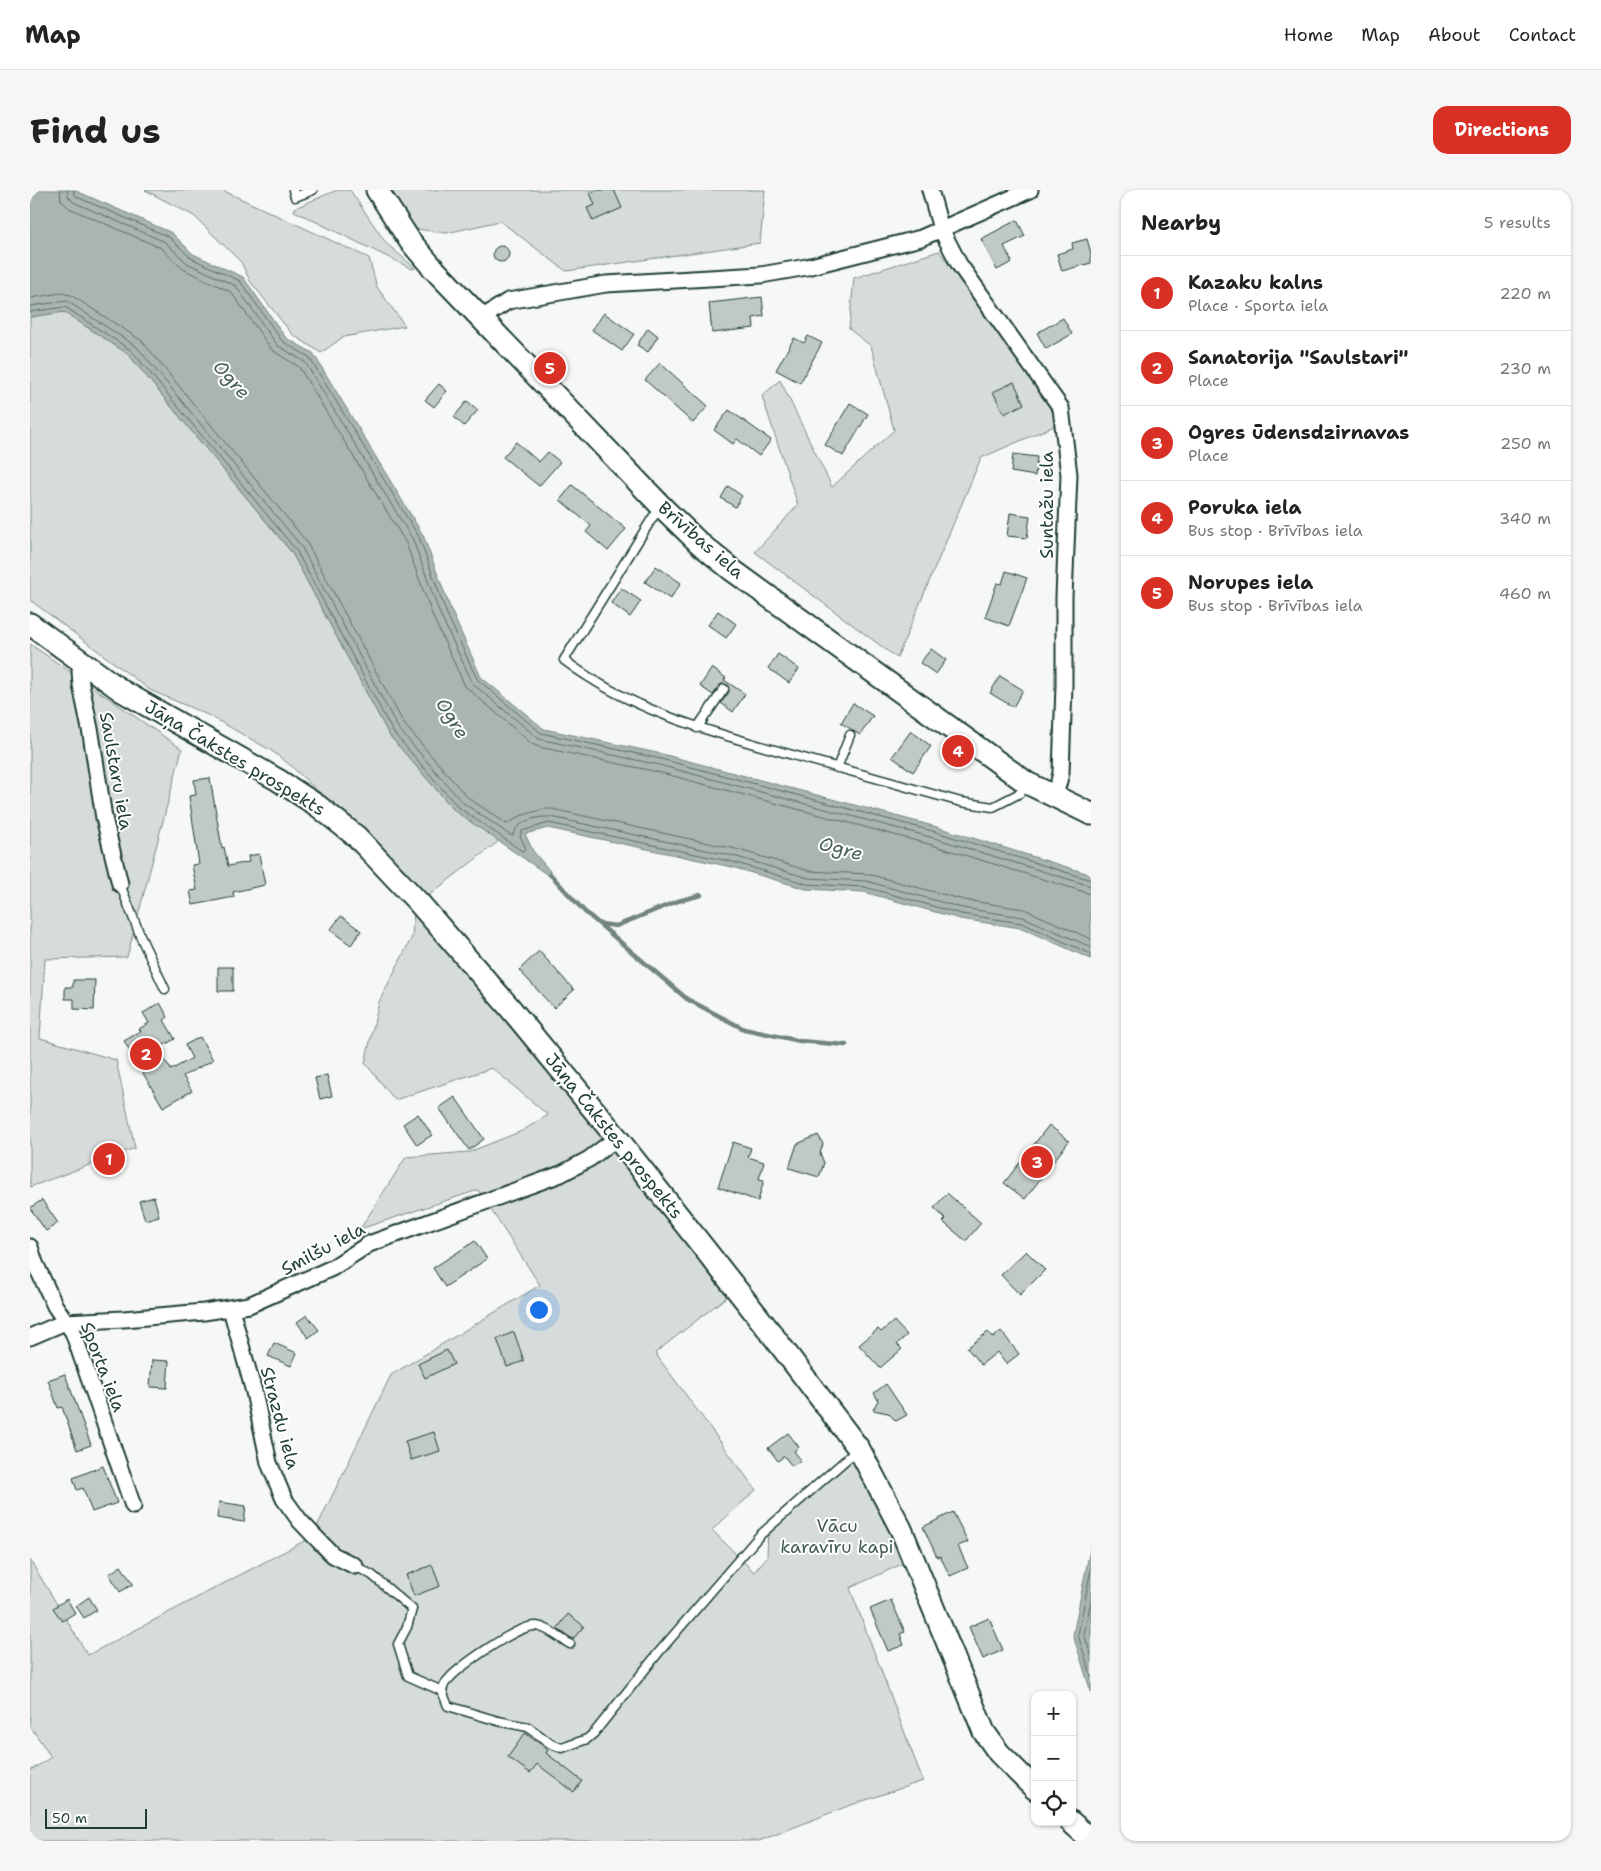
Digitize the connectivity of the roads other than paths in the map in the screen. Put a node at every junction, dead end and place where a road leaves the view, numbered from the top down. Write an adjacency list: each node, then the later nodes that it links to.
1 (293, 190): 2 (lane)
2 (313, 190)
3 (377, 190): 7 (street, Brīvības iela)
4 (930, 190): 6 (street, Suntažu iela)
5 (1030, 190): 6 (street)
6 (941, 229): 7 (street); 16 (street, Suntažu iela)
7 (482, 318): 8 (street, Brīvības iela)
8 (663, 508): 12 (lane); 15 (street, Brīvības iela)
9 (30, 624): 10 (street, Jāņa Čakstes prospekts)
10 (83, 664): 18 (street, Saulstaru iela); 20 (street, Jāņa Čakstes prospekts)
11 (724, 689): 12 (lane)
12 (697, 728): 14 (lane)
13 (850, 735): 14 (lane)
14 (837, 768): 15 (lane)
15 (1027, 783): 16 (street, Brīvības iela)
16 (1050, 795): 17 (street, Brīvības iela)
17 (1090, 811)
18 (120, 884): 19 (lane)
19 (164, 988)
20 (617, 1138): 22 (street, Smilšu iela); 25 (street, Jāņa Čakstes prospekts)
21 (30, 1246): 23 (street, Sporta iela)
22 (231, 1309): 23 (street, Smilšu iela); 27 (street, Strazdu iela)
23 (65, 1322): 24 (street, Smilšu iela); 26 (street, Sporta iela)
24 (30, 1337)
25 (858, 1449): 29 (lane); 30 (street, Jāņa Čakstes prospekts)
26 (133, 1506)
27 (355, 1566): 29 (lane)
28 (570, 1644): 29 (lane)
29 (442, 1692)
30 (1031, 1785)
31 (1075, 1826): 32 (street)
32 (1091, 1840)

